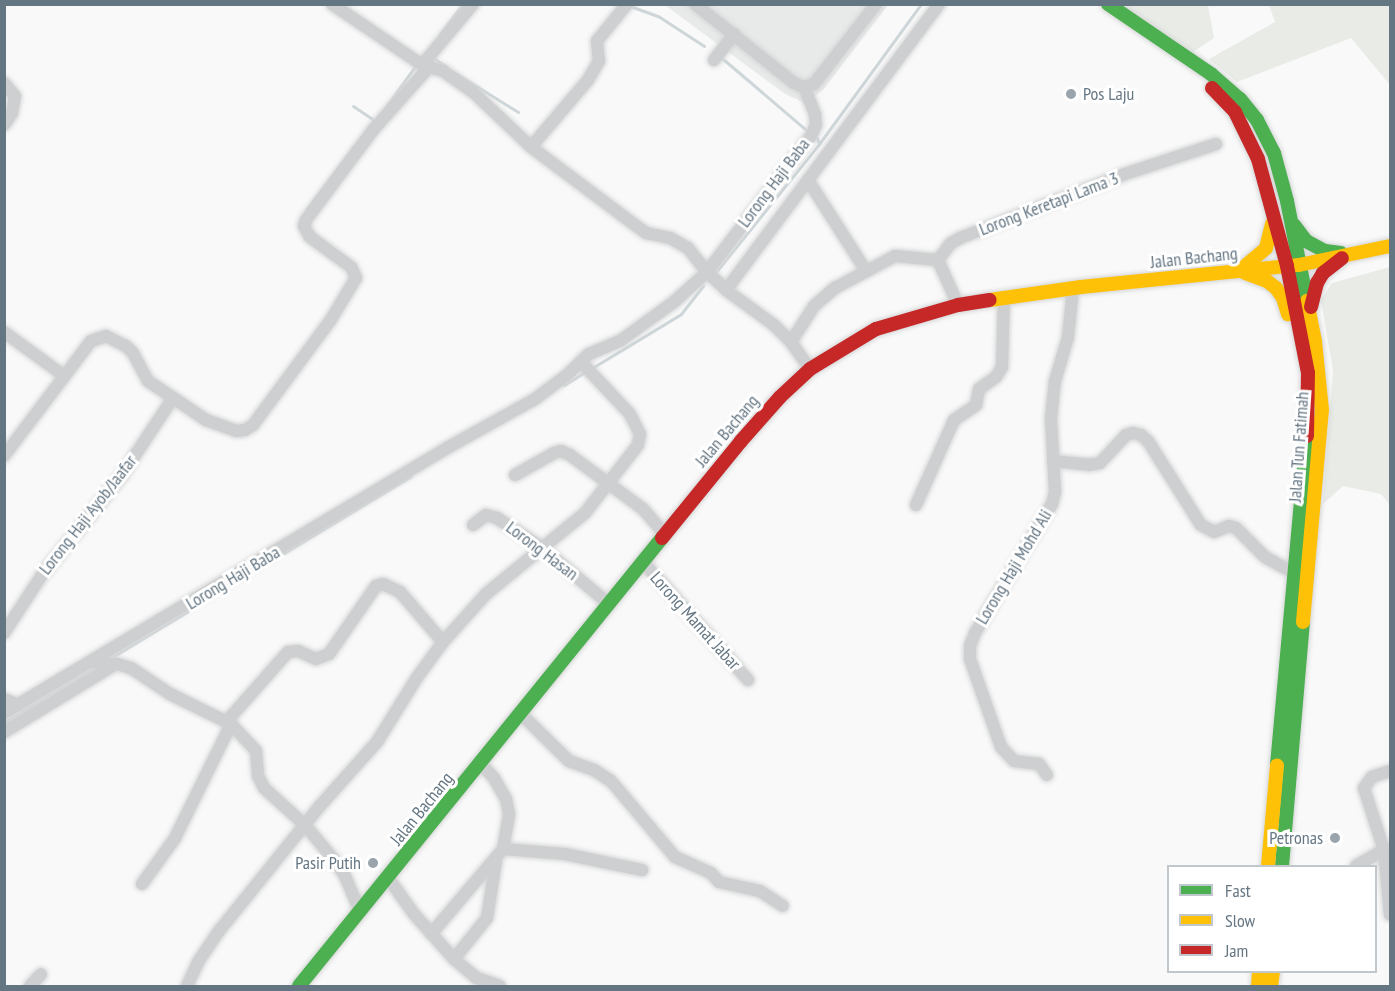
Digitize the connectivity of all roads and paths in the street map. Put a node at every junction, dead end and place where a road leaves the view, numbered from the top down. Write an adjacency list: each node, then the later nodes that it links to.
1 (333, 4): 11 (street)
2 (473, 4): 11 (street)
3 (695, 4): 9 (street)
4 (876, 4): 13 (street)
5 (939, 4): 17 (street)
6 (1094, 4): 19 (main road, Jalan Tun Fatimah)
7 (1108, 4): 18 (main road, Jalan Tun Fatimah)
8 (626, 7): 16 (street)
9 (734, 34): 10 (street); 13 (street)
10 (714, 60)
11 (425, 66): 16 (street); 38 (street)
12 (4, 83): 14 (street)
13 (809, 86): 26 (street, Lorong Haji Baba)
14 (4, 125)
15 (1216, 144): 22 (street, Lorong Keretapi Lama 3)
16 (531, 147): 26 (street)
17 (808, 180): 24 (street); 28 (street)
18 (1287, 201): 21 (main road); 23 (main road, Jalan Tun Fatimah)
19 (1271, 211): 23 (main road, Jalan Tun Fatimah); 25 (main road)
20 (1390, 246): 21 (main road, Jalan Bachang)
21 (1347, 254): 23 (main road, Jalan Bachang); 31 (main road)
22 (938, 260): 24 (street); 30 (street)
23 (1293, 266): 25 (main road, Jalan Bachang); 31 (main road, Jalan Tun Fatimah); 34 (main road, Jalan Tun Fatimah)
24 (866, 271): 33 (street)
25 (1238, 271): 27 (main road, Jalan Bachang); 34 (main road)
26 (707, 272): 28 (street); 35 (street, Lorong Haji Baba)
27 (1073, 288): 29 (main road, Jalan Bachang); 40 (street, Lorong Haji Mohd Ali)
28 (726, 290): 33 (street)
29 (1004, 297): 30 (main road, Jalan Bachang); 43 (street)
30 (958, 305): 36 (main road, Jalan Bachang)
31 (1312, 321): 69 (main road, Jalan Tun Fatimah)
32 (4, 332): 37 (street)
33 (791, 342): 36 (street)
34 (1305, 354): 48 (main road, Jalan Tun Fatimah)
35 (586, 367): 42 (street); 52 (street, Lorong Haji Baba)
36 (810, 369): 45 (main road, Jalan Bachang)
37 (63, 375): 38 (street); 39 (street)
38 (173, 399): 50 (street, Lorong Haji Ayob/Jaafar)
39 (4, 456)
40 (1053, 461): 48 (street); 63 (street, Lorong Haji Mohd Ali)
41 (515, 475): 42 (street)
42 (609, 484): 45 (street); 46 (street)
43 (916, 506)
44 (473, 525): 46 (street, Lorong Hasan)
45 (666, 535): 47 (main road, Jalan Bachang)
46 (541, 547): 49 (street, Lorong Hasan); 51 (street)
47 (643, 562): 49 (main road, Jalan Bachang); 54 (street, Lorong Mamat Jabar)
48 (1294, 573): 68 (main road, Jalan Tun Fatimah)
49 (608, 603): 58 (main road, Jalan Bachang)
50 (4, 633)
51 (443, 642): 59 (street); 64 (street)
52 (93, 662): 53 (street); 56 (street, Lorong Haji Baba)
53 (115, 664): 59 (street); 60 (street)
54 (748, 680)
55 (4, 699): 56 (street)
56 (18, 705): 57 (street, Lorong Haji Baba)
57 (4, 713)
58 (521, 714): 61 (main road, Jalan Bachang); 74 (street)
59 (229, 722): 64 (street); 73 (street)
60 (4, 732)
61 (481, 764): 65 (street); 72 (main road, Jalan Bachang)
62 (1390, 771): 66 (street)
63 (1047, 775)
64 (305, 825): 75 (street); 81 (street)
65 (503, 849): 67 (street); 71 (street)
66 (1384, 850): 70 (street); 76 (street)
67 (496, 861): 77 (street); 78 (street)
68 (1268, 865)
69 (1282, 865)
70 (1359, 865)
71 (642, 870)
72 (389, 879): 75 (main road, Jalan Bachang); 77 (street)
73 (142, 884)
74 (783, 906)
75 (360, 912): 82 (main road, Jalan Bachang)
76 (1390, 915)
77 (430, 934): 78 (street)
78 (454, 959): 83 (street)
79 (41, 975): 80 (street)
80 (30, 987)
81 (187, 987)
82 (299, 987)
83 (500, 987)

